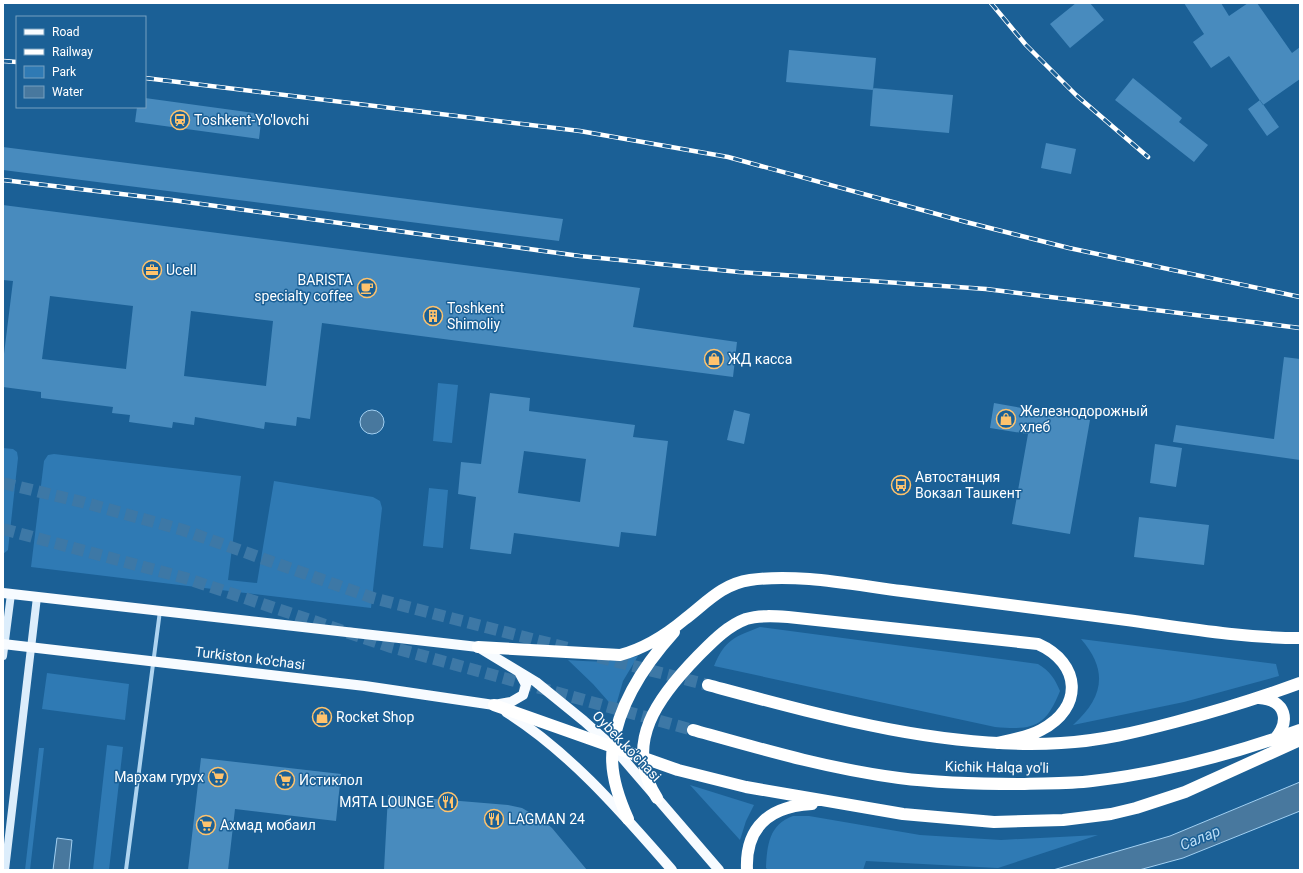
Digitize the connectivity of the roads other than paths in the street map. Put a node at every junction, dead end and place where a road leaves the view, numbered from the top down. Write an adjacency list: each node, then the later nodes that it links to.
1 (7, 593): 2 (main road); 8 (street)
2 (37, 596): 3 (main road); 9 (street)
3 (160, 611): 10 (main road); 12 (street)
4 (684, 620): 6 (highway); 10 (highway); 23 (highway)
5 (1300, 632): 6 (highway)
6 (1270, 638): 7 (highway)
7 (1300, 638)
8 (4, 644): 9 (main road, Turkiston ko'chasi); 11 (street)
9 (31, 647): 12 (main road, Turkiston ko'chasi); 28 (street)
10 (478, 647): 13 (main road, Oybek ko'chasi)
11 (3, 656)
12 (153, 661): 17 (main road, Turkiston ko'chasi); 29 (street)
13 (517, 670): 17 (main road); 23 (main road, Oybek ko'chasi)
14 (1300, 684): 16 (highway, Kichik Halqa yo'li)
15 (708, 685): 22 (highway, Kichik Halqa yo'li)
16 (1259, 698): 20 (highway); 22 (highway, Kichik Halqa yo'li)
17 (494, 705): 23 (highway); 27 (main road)
18 (693, 730): 20 (highway, Kichik Halqa yo'li)
19 (1300, 730): 20 (highway, Kichik Halqa yo'li)
20 (1274, 740)
21 (1300, 740): 26 (highway)
22 (997, 743): 24 (highway)
23 (612, 747): 24 (highway); 25 (main road, Oybek ko'chasi); 27 (highway)
24 (642, 757): 25 (highway); 26 (highway)
25 (657, 798): 31 (main road, Oybek ko'chasi)
26 (855, 806): 32 (highway)
27 (628, 819): 30 (main road)
28 (5, 870)
29 (126, 870)
30 (672, 870)
31 (719, 870)
32 (747, 870)

